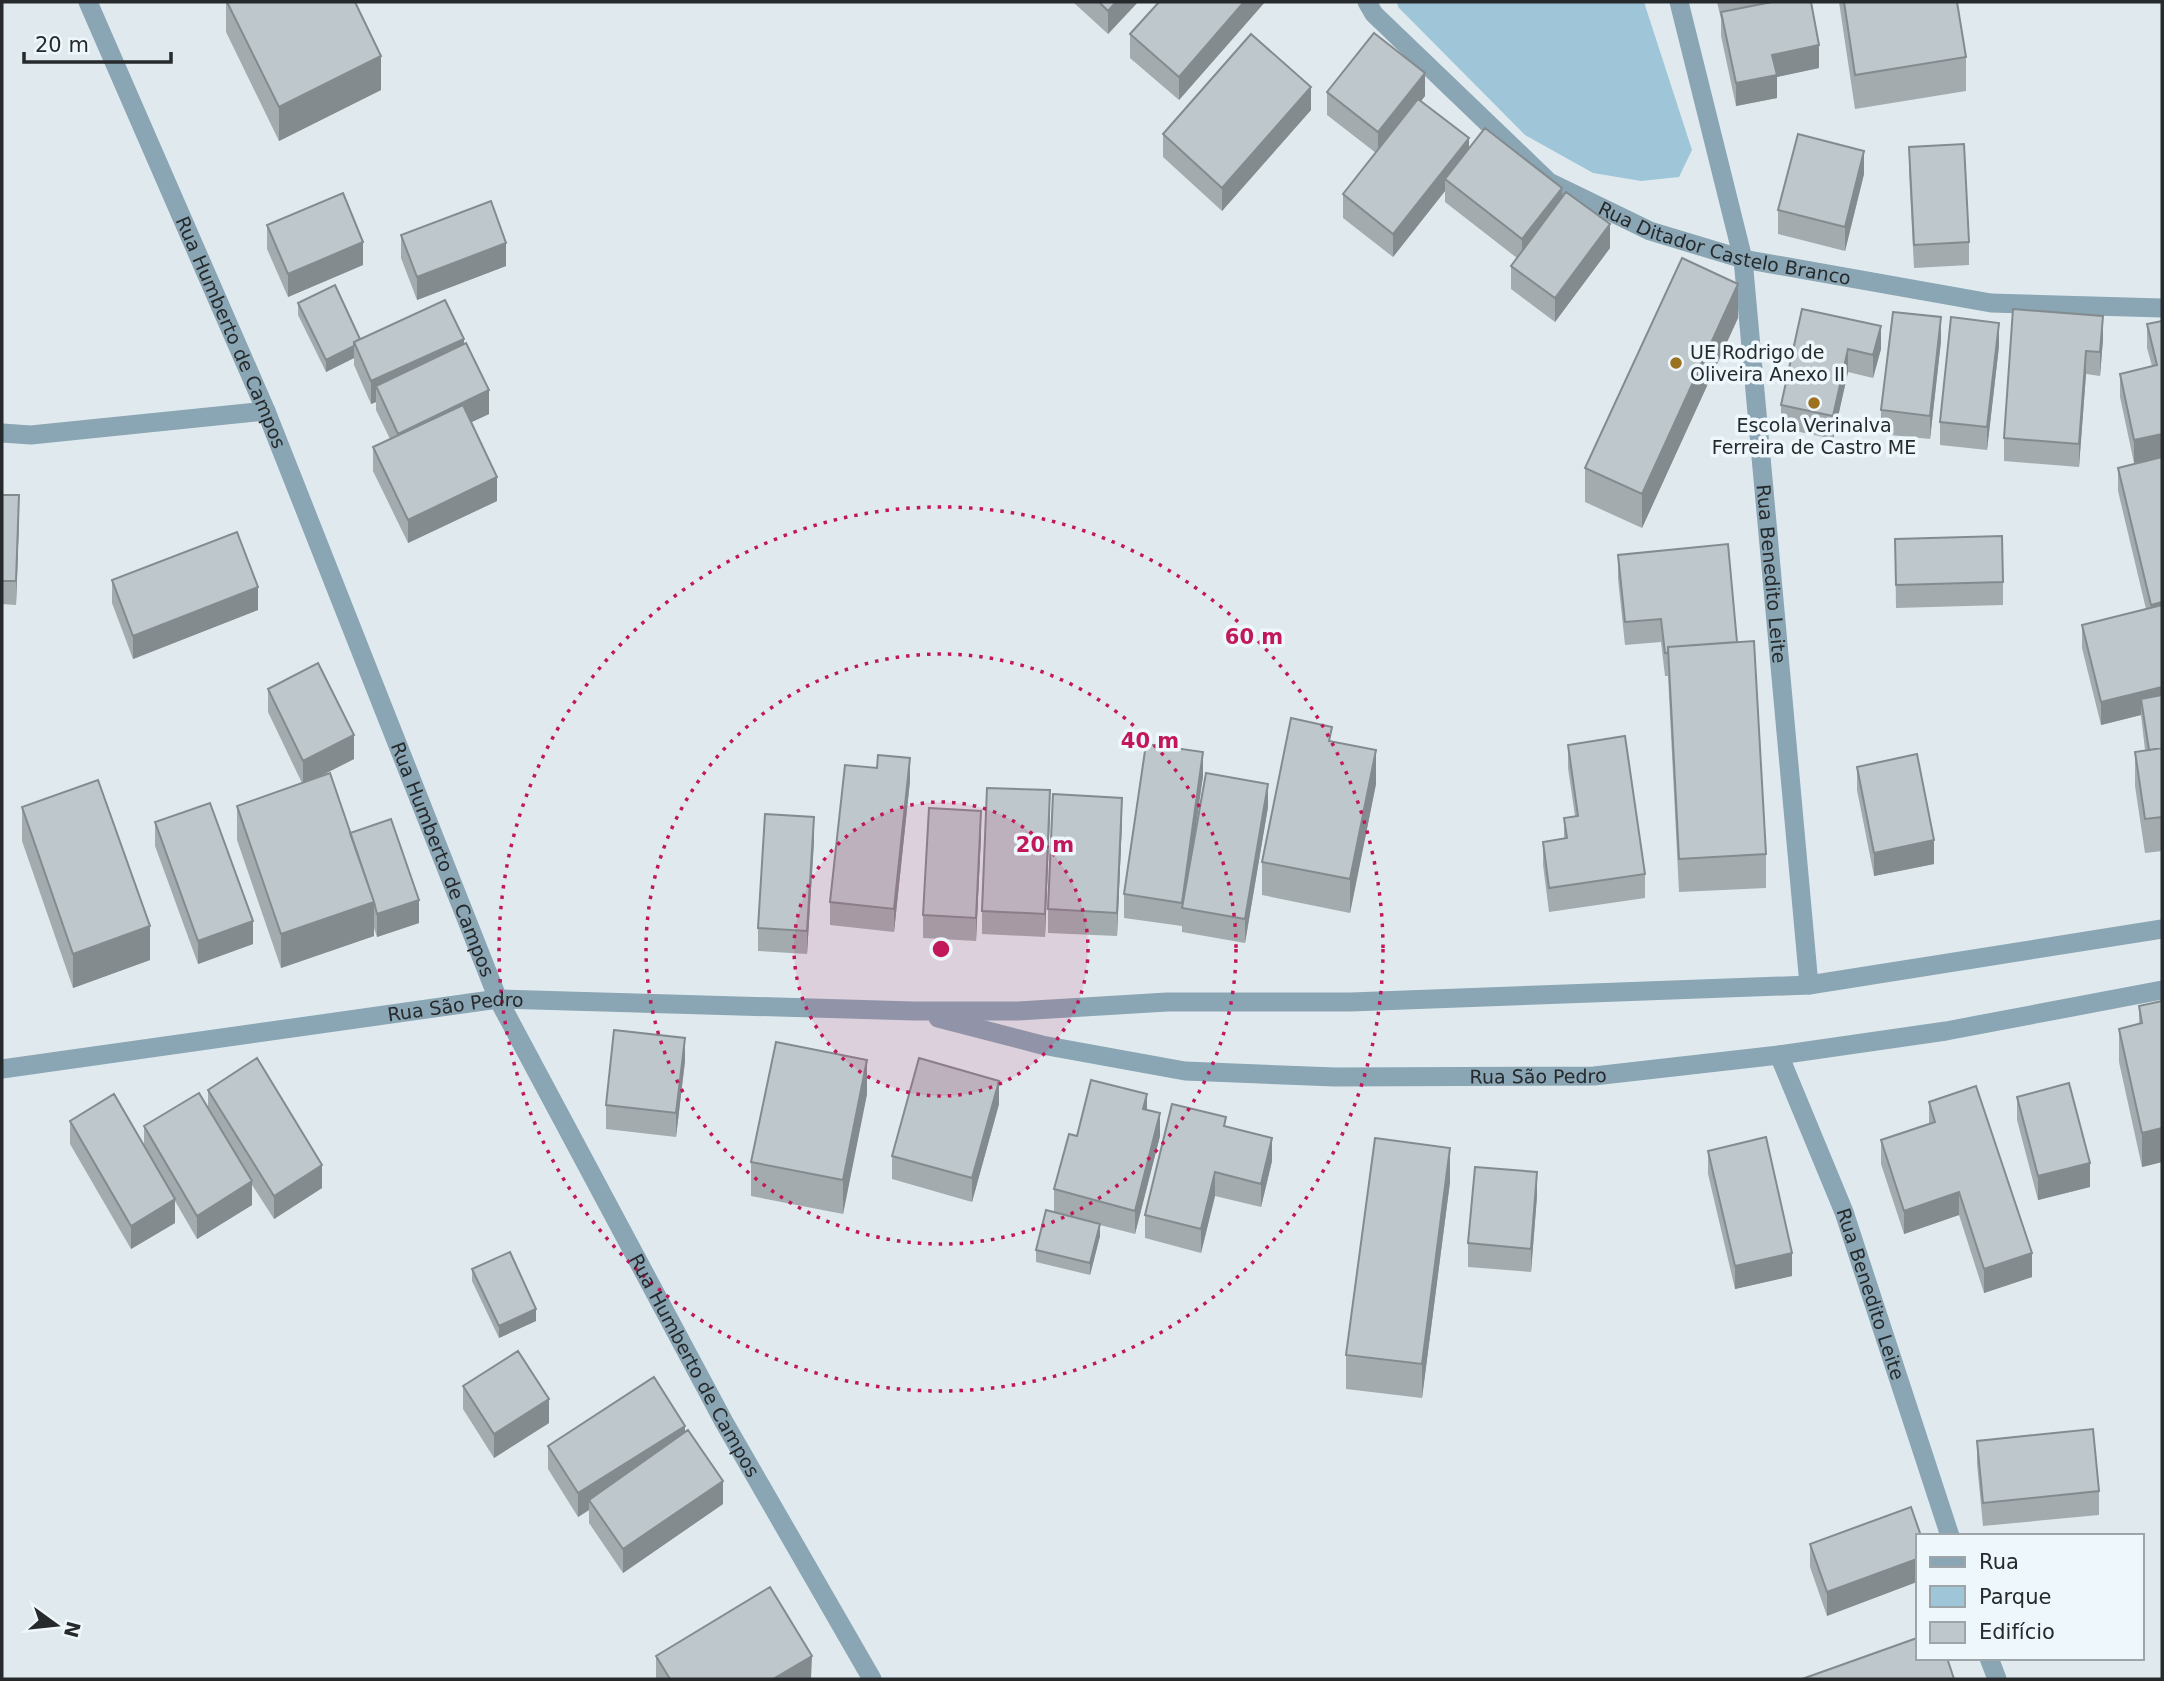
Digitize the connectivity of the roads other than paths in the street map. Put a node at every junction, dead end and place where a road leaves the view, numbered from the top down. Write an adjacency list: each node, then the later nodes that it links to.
1 (88, 2): 6 (street, Rua Humberto de Campos)
2 (1367, 2): 4 (street, Rua Ditador Castelo Branco)
3 (1679, 2): 4 (street, Rua Benedito Leite)
4 (1743, 259): 5 (street, Rua Ditador Castelo Branco); 9 (street, Rua Benedito Leite)
5 (2162, 308)
6 (266, 411): 7 (street); 11 (street, Rua Humberto de Campos)
7 (2, 432)
8 (2162, 929): 9 (street, Rua São Pedro)
9 (1809, 985): 12 (street, Rua São Pedro)
10 (2162, 990): 13 (street, Rua São Pedro)
11 (498, 999): 12 (street, Rua São Pedro); 14 (street, Rua São Pedro); 17 (street, Rua Humberto de Campos)
12 (914, 1011): 13 (street, Rua São Pedro)
13 (1779, 1055): 15 (street, Rua Benedito Leite)
14 (2, 1069)
15 (1949, 1534)
16 (1990, 1660): 18 (street)
17 (872, 1679)
18 (1997, 1679)

